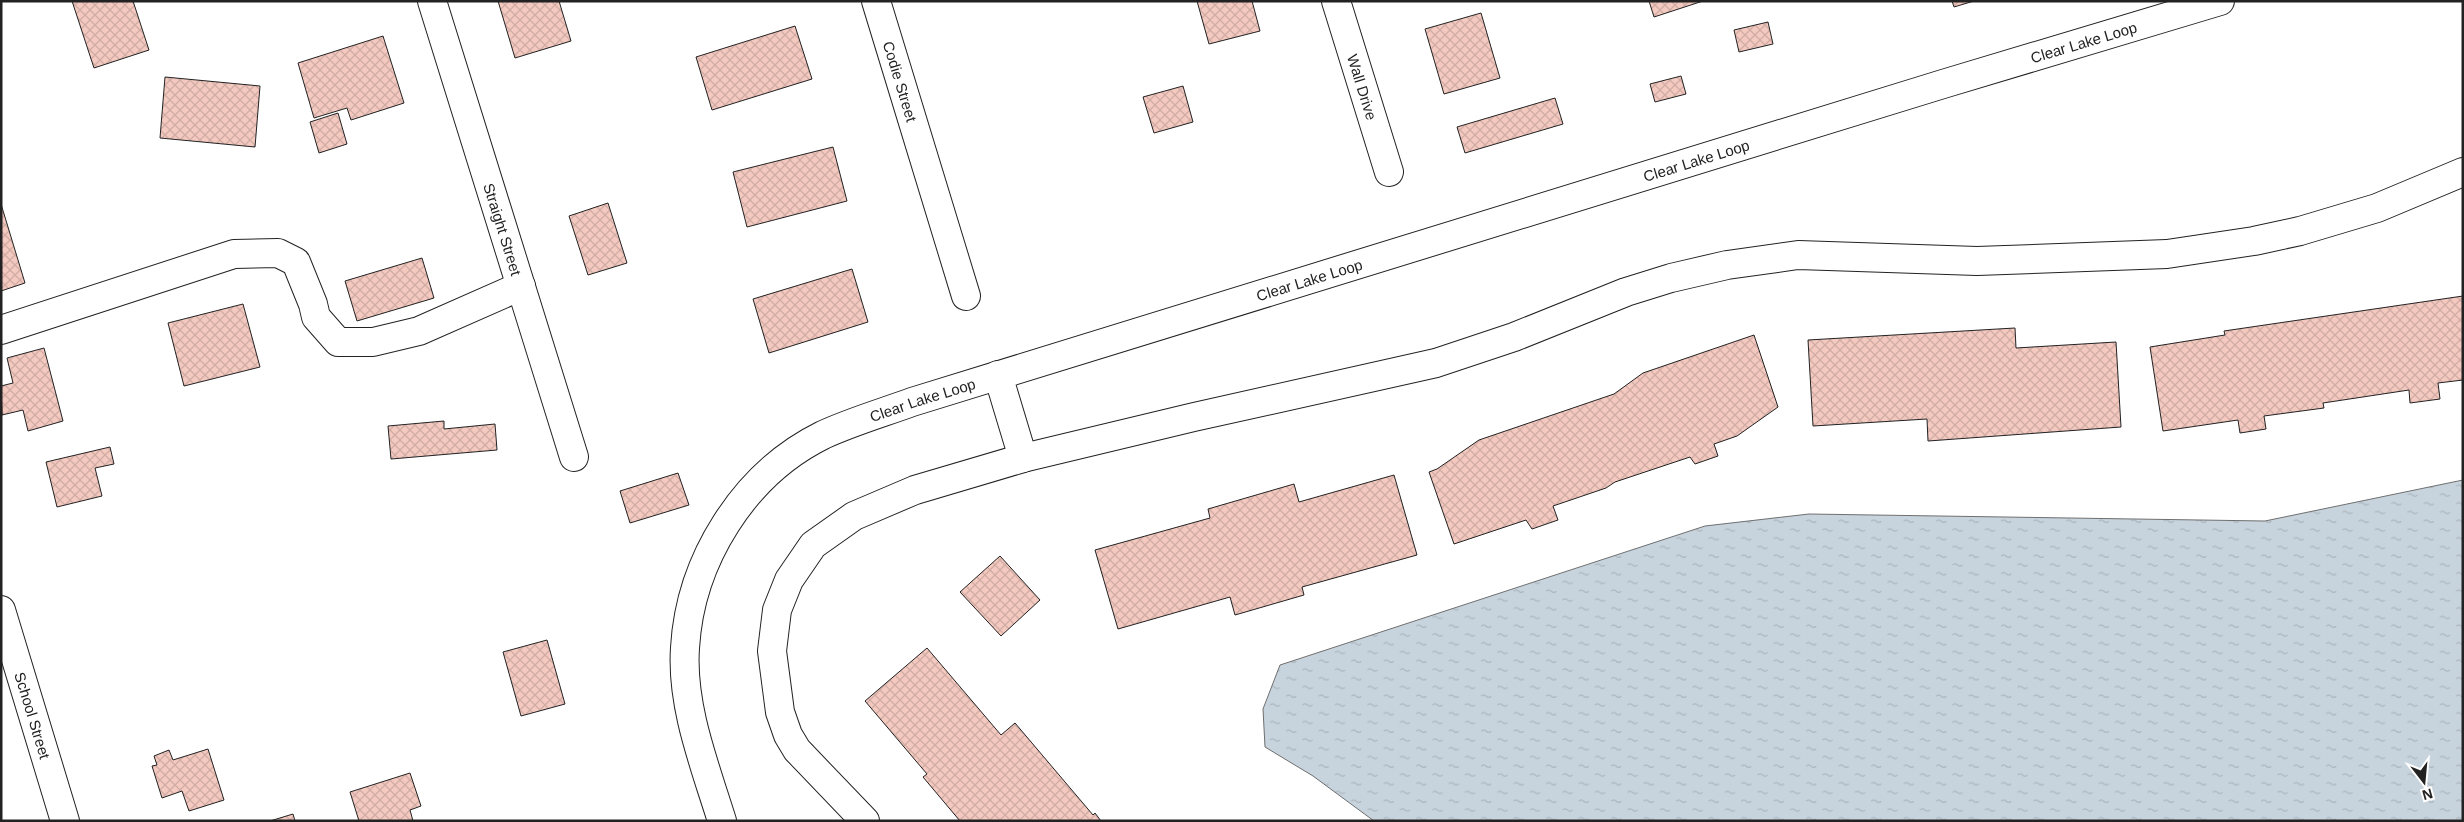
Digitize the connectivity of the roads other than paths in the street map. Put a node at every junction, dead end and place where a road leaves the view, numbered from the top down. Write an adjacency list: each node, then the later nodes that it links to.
1 (432, 1): 7 (street, Straight Street)
2 (876, 1): 8 (street, Codie Street)
3 (1336, 1): 5 (street, Wall Drive)
4 (2220, 1): 10 (street, Clear Lake Loop)
5 (1389, 172)
6 (2463, 172): 12 (street)
7 (521, 286): 9 (street); 11 (street, Straight Street)
8 (966, 296)
9 (1, 330)
10 (998, 375): 12 (street); 15 (street, Clear Lake Loop)
11 (574, 457)
12 (1024, 458): 16 (street)
13 (1, 610): 14 (street, School Street)
14 (65, 821)
15 (722, 821)
16 (865, 821)

